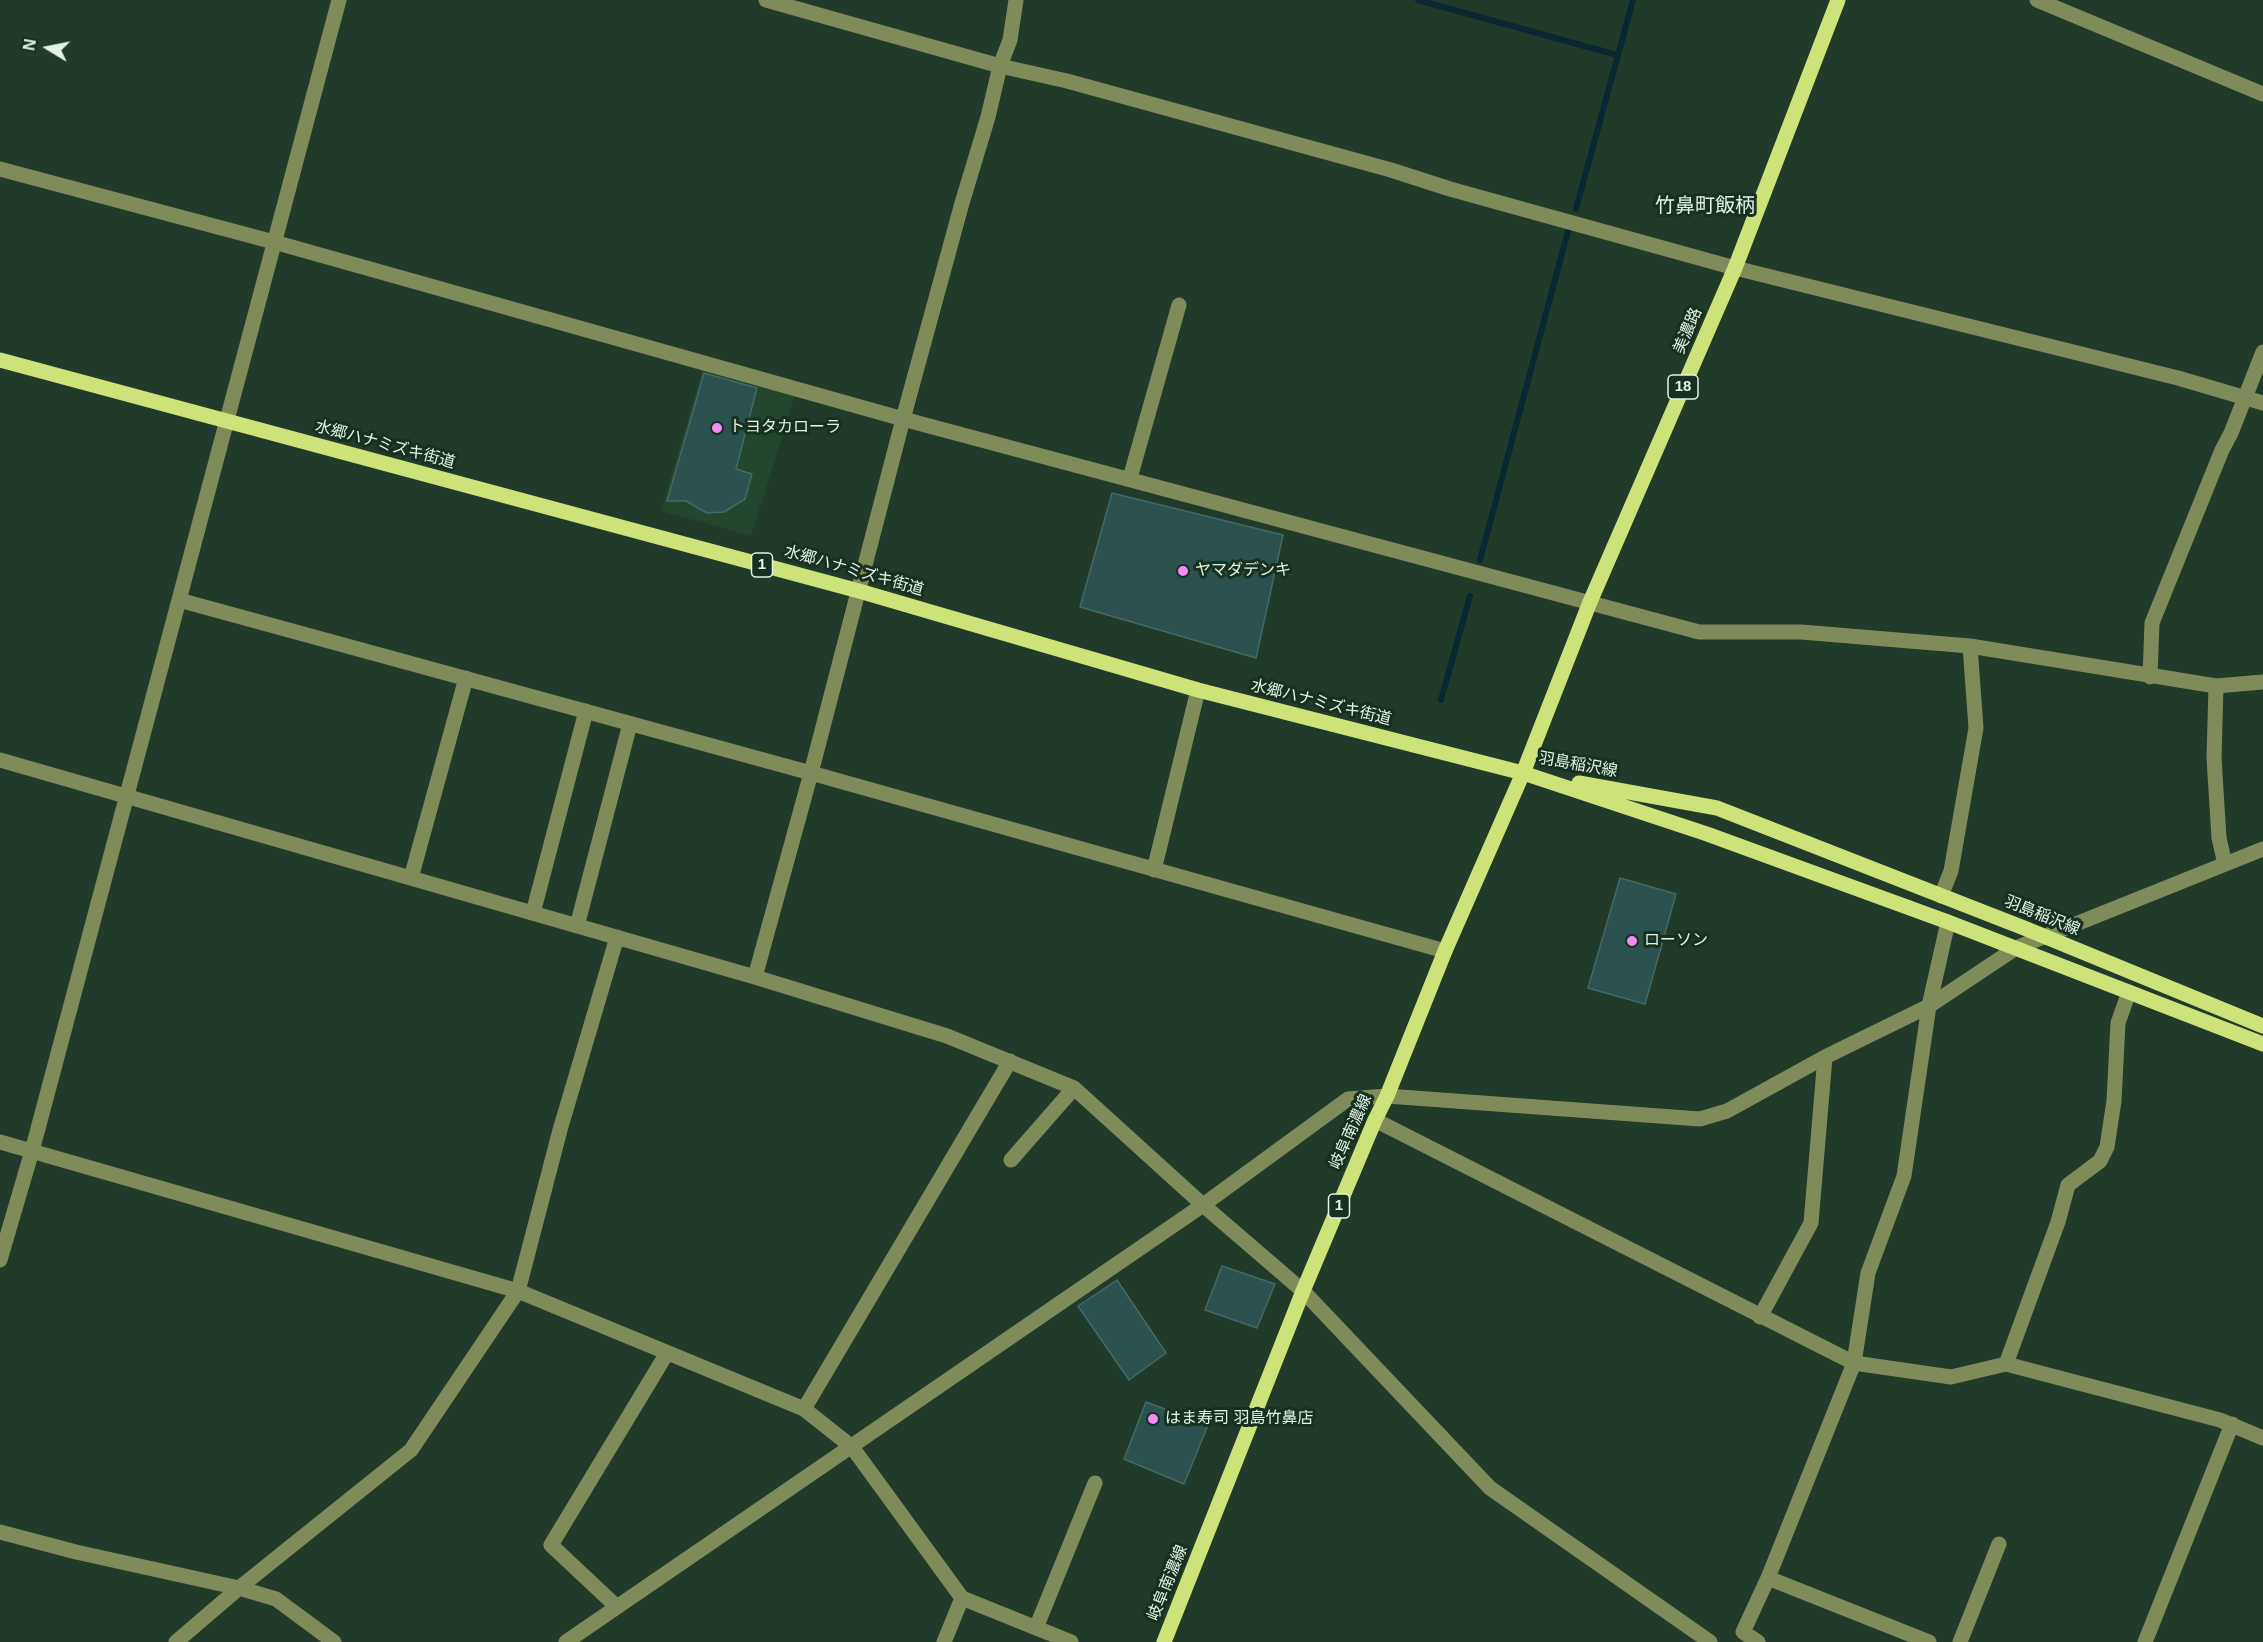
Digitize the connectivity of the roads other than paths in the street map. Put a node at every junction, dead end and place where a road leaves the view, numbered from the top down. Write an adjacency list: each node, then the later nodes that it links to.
1 (339, 0): 9 (street)
2 (766, 0): 6 (street)
3 (1016, 0): 6 (street)
4 (1838, 0): 10 (main road, 美濃路 / 18)
5 (2037, 0): 7 (street)
6 (1000, 66): 10 (street); 16 (street)
7 (2263, 94)
8 (0, 170): 9 (street)
9 (274, 242): 16 (street); 17 (street)
10 (1735, 268): 14 (street); 21 (main road, 美濃路 / 18)
11 (1179, 305): 18 (street)
12 (2263, 351): 14 (street)
13 (0, 360): 17 (main road, 水郷ハナミズキ街道 / 1)
14 (2244, 397): 15 (street); 23 (street)
15 (2263, 403)
16 (903, 419): 18 (street); 19 (street)
17 (227, 421): 19 (main road, 水郷ハナミズキ街道 / 1); 20 (street)
18 (1130, 478): 21 (street)
19 (859, 591): 27 (main road, 水郷ハナミズキ街道 / 1); 31 (street)
20 (179, 600): 24 (street); 33 (street)
21 (1590, 602): 22 (street); 32 (main road, 美濃路 / 18)
22 (1970, 646): 23 (street); 38 (street)
23 (2150, 676): 26 (street)
24 (466, 678): 28 (street); 37 (street)
25 (2263, 682): 26 (street)
26 (2216, 686): 35 (street)
27 (1198, 690): 32 (main road, 水郷ハナミズキ街道 / 1); 36 (street)
28 (586, 711): 29 (street); 39 (street)
29 (630, 724): 31 (street); 41 (street)
30 (0, 760): 33 (street)
31 (811, 773): 36 (street); 46 (street)
32 (1523, 773): 38 (main road, 羽島稲沢線); 40 (main road, 羽島稲沢線); 45 (main road, 岐阜南濃線 / 1)
33 (127, 797): 37 (street); 57 (street)
34 (2263, 849): 35 (street)
35 (2225, 864): 43 (street)
36 (1154, 870): 45 (street)
37 (411, 878): 39 (street)
38 (1941, 896): 43 (main road, 羽島稲沢線)
39 (533, 913): 41 (street)
40 (1948, 922): 44 (main road, 羽島稲沢線); 48 (street)
41 (577, 926): 42 (street)
42 (617, 937): 46 (street); 61 (street)
43 (2045, 937): 44 (street); 49 (main road, 羽島稲沢線)
44 (2016, 948): 47 (main road, 羽島稲沢線); 48 (street)
45 (1445, 951): 54 (main road, 岐阜南濃線 / 1)
46 (755, 977): 52 (street)
47 (2129, 992): 50 (main road, 羽島稲沢線); 66 (street)
48 (1929, 1005): 51 (street); 65 (street)
49 (2263, 1026)
50 (2263, 1044)
51 (1825, 1057): 54 (street); 63 (street)
52 (1010, 1061): 53 (street); 67 (street)
53 (1074, 1088): 58 (street); 59 (street)
54 (1387, 1096): 55 (main road, 岐阜南濃線 / 1); 59 (street)
55 (1375, 1120): 62 (main road, 岐阜南濃線 / 1); 63 (street)
56 (0, 1142): 57 (street)
57 (32, 1151): 60 (street); 61 (street)
58 (1011, 1160)
59 (1203, 1205): 62 (street); 70 (street)
60 (0, 1260)
61 (518, 1291): 64 (street); 75 (street)
62 (1303, 1291): 84 (main road, 岐阜南濃線 / 1); 85 (street)
63 (1760, 1317): 65 (street)
64 (668, 1353): 67 (street); 77 (street)
65 (1854, 1363): 66 (street); 74 (street)
66 (2006, 1364): 68 (street)
67 (804, 1409): 70 (street)
68 (2232, 1424): 69 (street); 89 (street)
69 (2263, 1438)
70 (852, 1447): 76 (street); 77 (street)
71 (1095, 1483): 78 (street)
72 (0, 1532): 75 (street)
73 (1999, 1544): 88 (street)
74 (1768, 1578): 86 (street); 87 (street)
75 (239, 1588): 79 (street); 80 (street)
76 (962, 1598): 78 (street); 82 (street)
77 (617, 1607): 81 (street)
78 (1036, 1628): 83 (street)
79 (176, 1642)
80 (334, 1642)
81 (566, 1642)
82 (944, 1642)
83 (1071, 1642)
84 (1164, 1642)
85 (1710, 1642)
86 (1758, 1642)
87 (1929, 1642)
88 (1960, 1642)
89 (2145, 1642)

